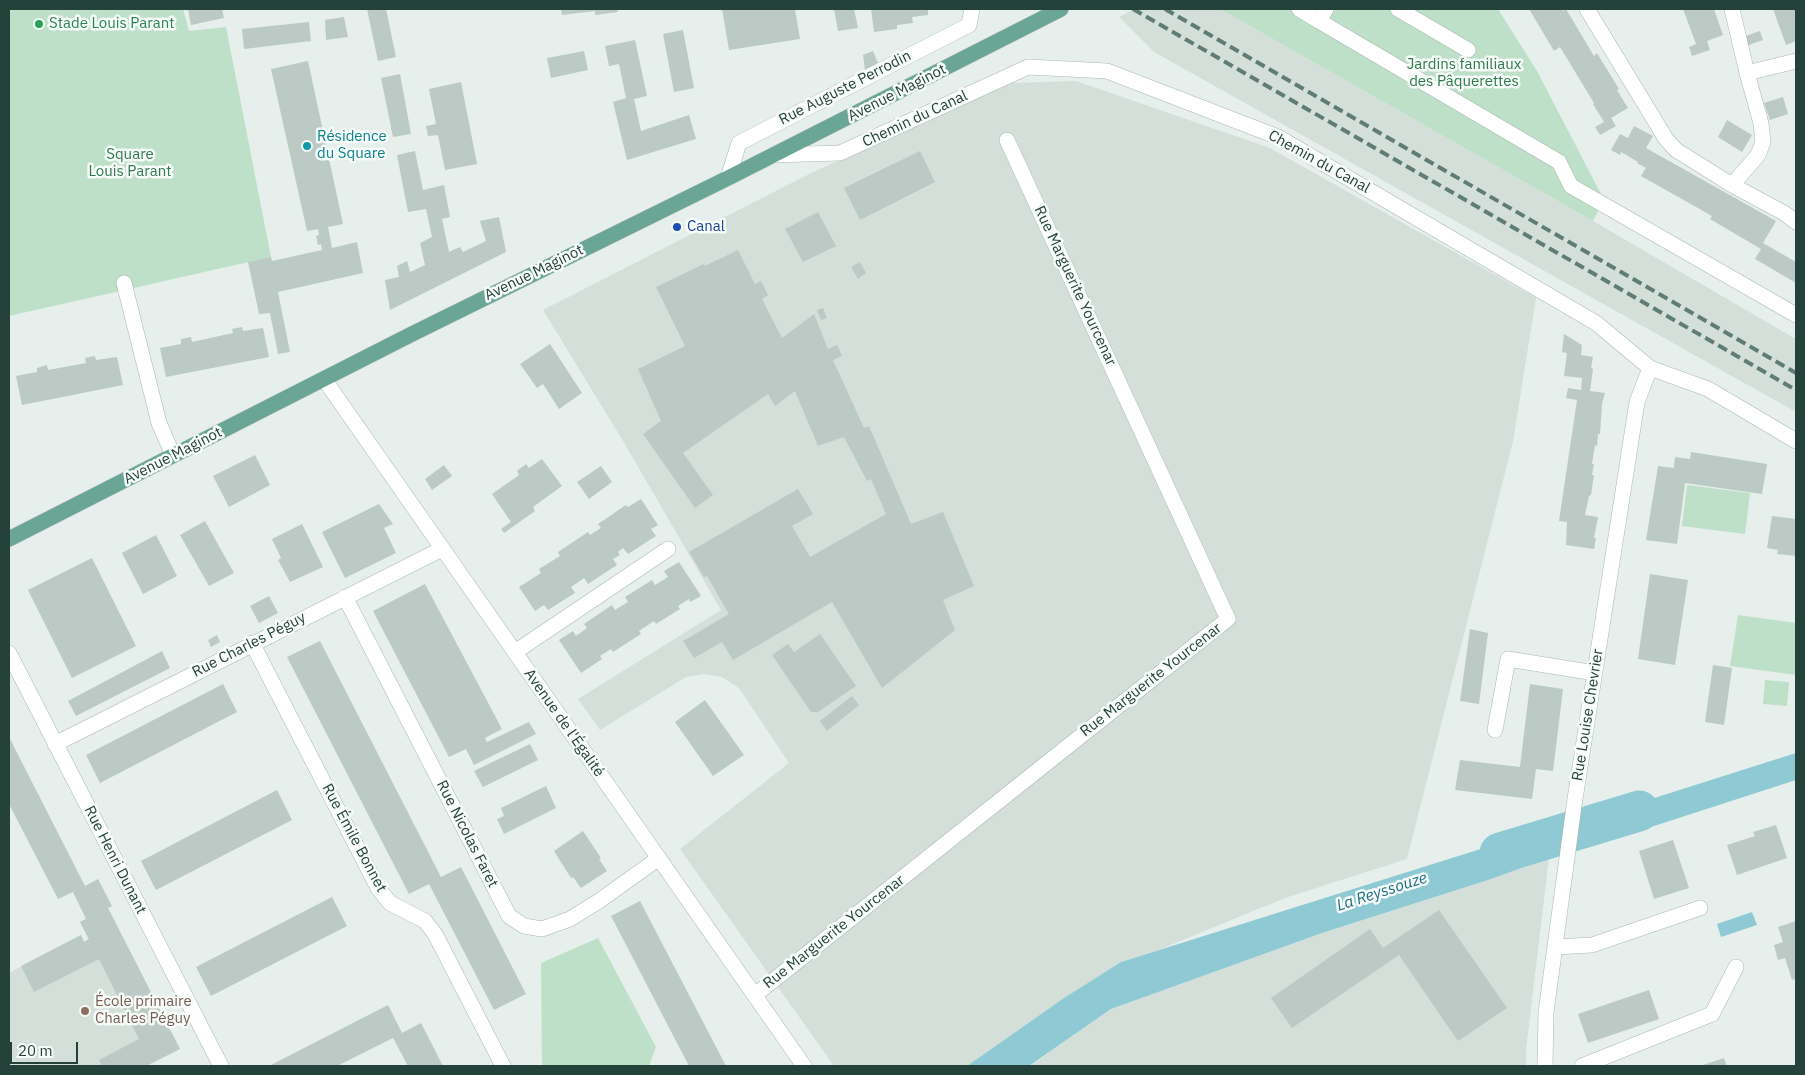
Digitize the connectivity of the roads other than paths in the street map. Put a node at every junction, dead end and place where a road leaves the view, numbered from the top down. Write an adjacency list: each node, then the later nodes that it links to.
1 (972, 9): 13 (street, Rue Auguste Perrodin)
2 (1061, 9): 12 (main road, Avenue Maginot)
3 (1299, 9): 7 (street)
4 (1398, 9): 8 (street)
5 (1586, 9): 14 (street)
6 (1732, 9): 10 (street)
7 (1323, 15): 17 (street)
8 (1468, 50)
9 (1796, 61): 10 (street)
10 (1747, 73): 14 (street)
11 (1007, 140): 36 (street, Rue Marguerite Yourcenar)
12 (773, 155): 13 (main road, Avenue Maginot); 18 (street, Chemin du Canal)
13 (728, 178): 19 (main road, Avenue Maginot)
14 (1732, 185): 15 (street)
15 (1796, 222)
16 (124, 283): 21 (street)
17 (1796, 315)
18 (1650, 368): 20 (street, Chemin du Canal); 29 (street, Rue Louise Chevrier)
19 (324, 379): 21 (main road, Avenue Maginot); 23 (street, Avenue de l'Égalité)
20 (1796, 441)
21 (173, 455): 22 (main road, Avenue Maginot)
22 (9, 539)
23 (442, 548): 25 (street, Rue Charles Péguy); 27 (street, Avenue de l'Égalité)
24 (668, 549): 27 (street)
25 (345, 597): 26 (street, Rue Charles Péguy); 32 (street, Rue Nicolas Faret)
26 (252, 643): 31 (street, Rue Charles Péguy); 38 (street, Rue Émile Bonnet)
27 (515, 652): 32 (street, Avenue de l'Égalité)
28 (9, 654): 31 (street, Rue Henri Dunant)
29 (1594, 673): 30 (street); 34 (street, Rue Louise Chevrier)
30 (1495, 730)
31 (55, 744): 37 (street, Rue Henri Dunant)
32 (659, 858): 36 (street, Avenue de l'Égalité)
33 (1700, 908): 34 (street)
34 (1555, 947): 40 (street, Rue Louise Chevrier)
35 (1736, 967): 41 (street)
36 (755, 995): 39 (street, Avenue de l'Égalité)
37 (221, 1066)
38 (503, 1066)
39 (804, 1066)
40 (1545, 1066)
41 (1582, 1066)

